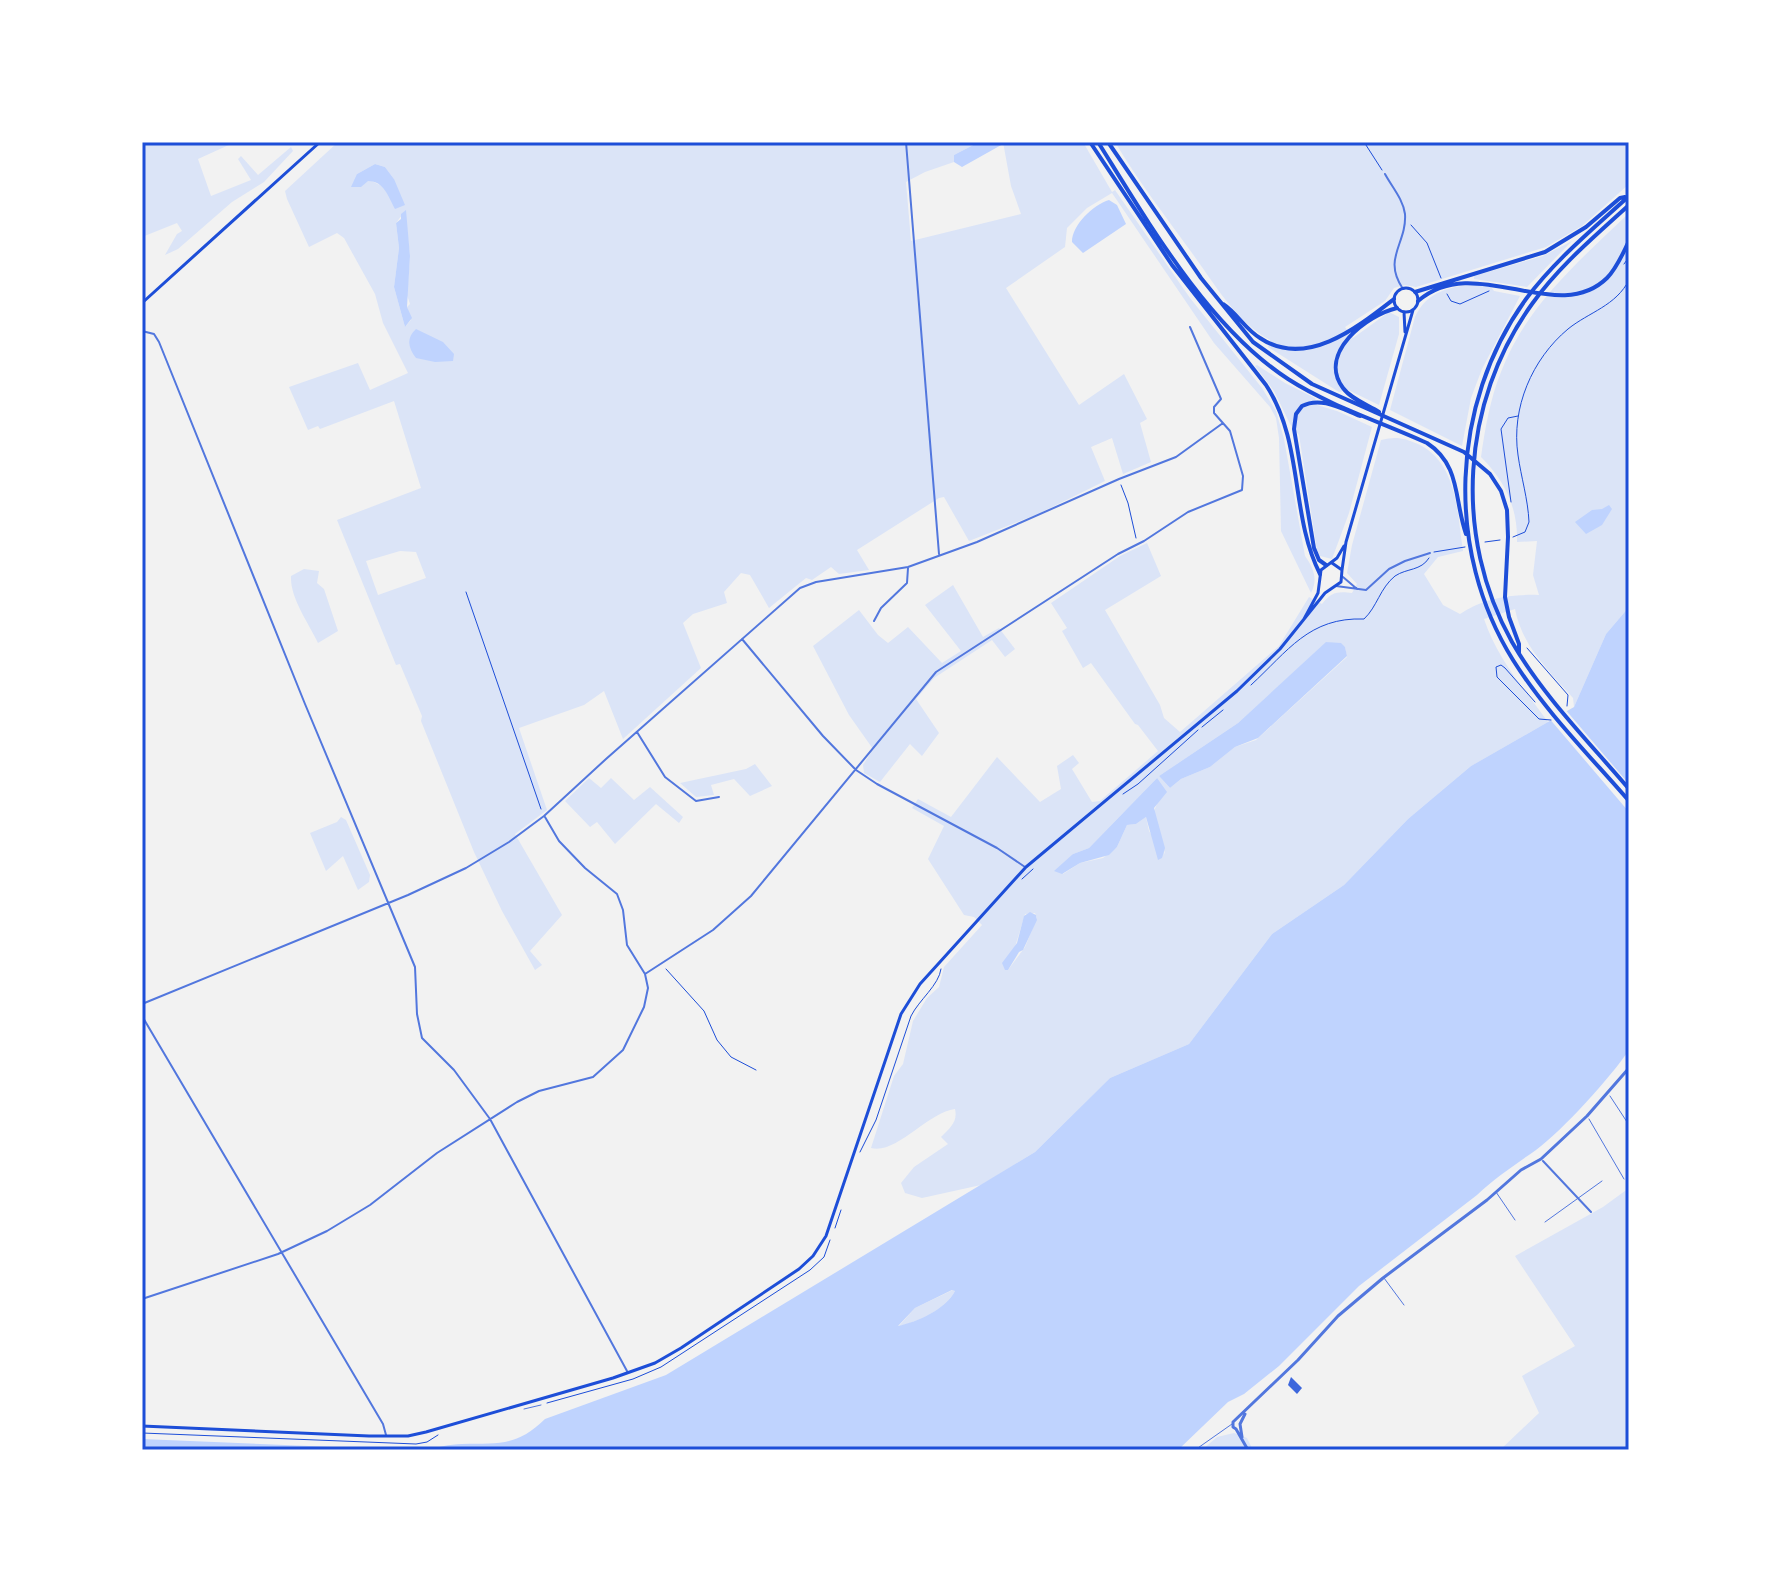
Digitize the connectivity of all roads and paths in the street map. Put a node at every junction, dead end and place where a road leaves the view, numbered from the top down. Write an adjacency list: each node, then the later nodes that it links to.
1 (320, 142): 19 (main road)
2 (906, 142): 38 (street)
3 (1090, 142): 42 (highway)
4 (1098, 142): 29 (highway)
5 (1108, 142): 18 (highway)
6 (1364, 142): 7 (path)
7 (1385, 174): 10 (street)
8 (1628, 196): 15 (highway); 32 (highway)
9 (1629, 205): 52 (highway)
10 (1405, 223): 12 (path); 14 (street)
11 (1629, 241): 17 (highway)
12 (1441, 278)
13 (1629, 280): 26 (path)
14 (1403, 289): 15 (main road); 16 (main road)
15 (1415, 292): 17 (main road)
16 (1394, 299): 18 (highway); 20 (main road)
17 (1418, 301): 21 (main road)
18 (1219, 302): 27 (highway)
19 (142, 303)
20 (1397, 308): 22 (main road); 27 (highway)
21 (1413, 310): 22 (main road); 25 (main road)
22 (1404, 312): 25 (main road)
23 (1190, 327): 28 (street)
24 (142, 331): 68 (street)
25 (1405, 335): 33 (main road)
26 (1518, 416): 31 (path); 34 (path)
27 (1395, 421): 52 (highway)
28 (1223, 423): 30 (street); 35 (street)
29 (1387, 425): 32 (highway); 39 (highway)
30 (1119, 479): 35 (path); 38 (street)
31 (1512, 510)
32 (1466, 526): 63 (highway)
33 (1346, 542): 39 (main road); 41 (main road)
34 (1487, 542)
35 (1138, 544): 59 (street)
36 (1473, 545): 37 (path)
37 (1430, 553): 46 (street); 54 (path)
38 (938, 555): 40 (street)
39 (1329, 564): 41 (main road); 42 (main road)
40 (908, 567): 48 (street); 50 (street)
41 (1342, 570): 43 (main road)
42 (1320, 574): 44 (main road)
43 (1343, 577): 45 (main road); 46 (street)
44 (1322, 581): 45 (main road); 49 (main road)
45 (1334, 586): 46 (street); 49 (main road)
46 (1358, 589)
47 (466, 592): 64 (path)
48 (874, 621)
49 (1297, 629): 65 (main road)
50 (742, 639): 58 (street); 59 (street)
51 (1525, 646): 56 (path)
52 (1519, 653): 60 (highway)
53 (1502, 666): 57 (path)
54 (1247, 688)
55 (1231, 703): 61 (path)
56 (1566, 708)
57 (1554, 717)
58 (637, 731): 62 (street); 64 (street)
59 (856, 770): 65 (street); 69 (street)
60 (1629, 789)
61 (1122, 794)
62 (719, 797)
63 (1629, 801)
64 (544, 816): 68 (street); 71 (street)
65 (1026, 867): 94 (main road)
66 (1035, 867): 67 (path)
67 (1019, 882)
68 (387, 904): 72 (street); 78 (street)
69 (662, 964): 71 (street); 74 (path)
70 (944, 964): 80 (path)
71 (645, 974): 78 (street)
72 (142, 1004)
73 (142, 1016): 90 (street)
74 (756, 1070)
75 (1628, 1070): 76 (street)
76 (1608, 1094): 77 (street); 79 (lane)
77 (1587, 1116): 81 (street); 82 (lane)
78 (490, 1119): 90 (street); 94 (street)
79 (1629, 1125)
80 (858, 1158)
81 (1541, 1159): 84 (street); 86 (street)
82 (1624, 1179)
83 (1602, 1181): 86 (lane)
84 (1495, 1191): 88 (lane); 91 (street)
85 (844, 1199): 95 (path)
86 (1579, 1200): 87 (street); 89 (lane)
87 (1591, 1212)
88 (1515, 1220)
89 (1545, 1222)
90 (281, 1252): 92 (street); 99 (street)
91 (1383, 1278): 93 (lane); 97 (street)
92 (142, 1299)
93 (1404, 1305)
94 (628, 1373): 99 (main road)
95 (541, 1405): 96 (lane)
96 (524, 1409)
97 (1236, 1425): 100 (lane); 101 (street)
98 (142, 1426): 99 (main road)
99 (386, 1436)
100 (1195, 1450)
101 (1248, 1450)

